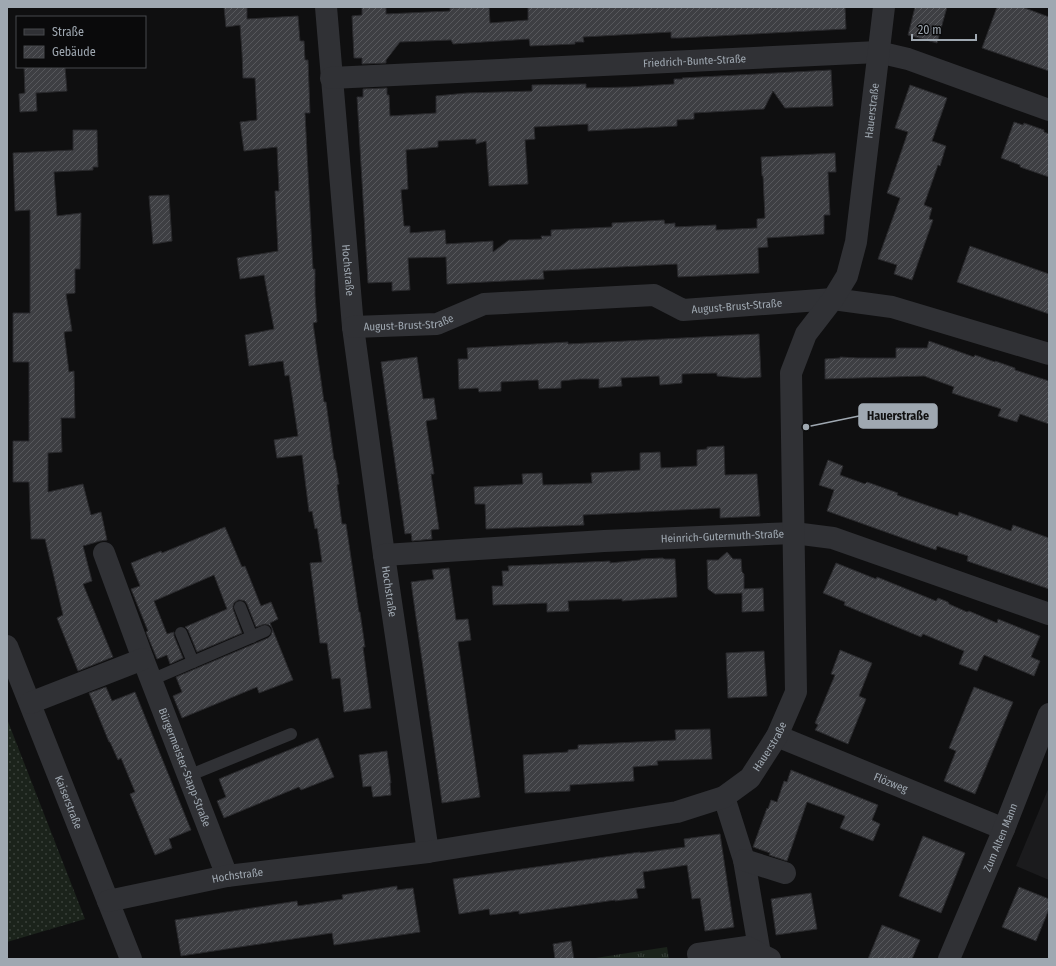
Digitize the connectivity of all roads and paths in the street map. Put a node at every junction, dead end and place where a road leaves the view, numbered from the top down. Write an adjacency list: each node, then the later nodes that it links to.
1 (326, 7): 4 (street, Hochstraße)
2 (884, 7): 3 (street, Hauerstraße)
3 (878, 52): 4 (street, Friedrich-Bunte-Straße); 5 (street, Friedrich-Bunte-Straße); 6 (street, Hauerstraße)
4 (331, 78): 7 (street, Hochstraße)
5 (1049, 110)
6 (833, 299): 7 (street, August-Brust-Straße); 8 (street, August-Brust-Straße); 9 (street, Hauerstraße)
7 (353, 327): 11 (street, Hochstraße)
8 (1049, 354)
9 (794, 533): 11 (street, Heinrich-Gutermuth-Straße); 13 (street, Heinrich-Gutermuth-Straße); 24 (street, Hauerstraße)
10 (104, 553): 18 (street, Bürgermeister-Stapp-Straße)
11 (384, 555): 28 (street, Hochstraße)
12 (240, 607): 16 (lane)
13 (1049, 614)
14 (266, 631): 16 (lane)
15 (180, 633): 19 (lane)
16 (252, 637): 19 (lane)
17 (7, 646): 21 (street, Kaiserstraße)
18 (143, 659): 20 (street, Bürgermeister-Stapp-Straße); 21 (street)
19 (193, 662): 20 (lane)
20 (151, 680): 25 (street, Bürgermeister-Stapp-Straße)
21 (30, 703): 32 (street, Kaiserstraße)
22 (1049, 714): 27 (street, Zum Alten Mann)
23 (291, 734): 25 (lane)
24 (777, 736): 26 (street, Hauerstraße); 27 (street, Flözweg)
25 (188, 776): 31 (street, Bürgermeister-Stapp-Straße)
26 (724, 797): 28 (street, Hauerstraße); 29 (street)
27 (1004, 829): 36 (street, Zum Alten Mann)
28 (428, 852): 31 (street, Hochstraße)
29 (744, 860): 30 (street); 34 (street)
30 (785, 873)
31 (227, 876): 32 (street, Hochstraße)
32 (108, 901): 35 (street, Kaiserstraße)
33 (698, 954): 34 (street)
34 (765, 956)
35 (131, 959)
36 (949, 959)

